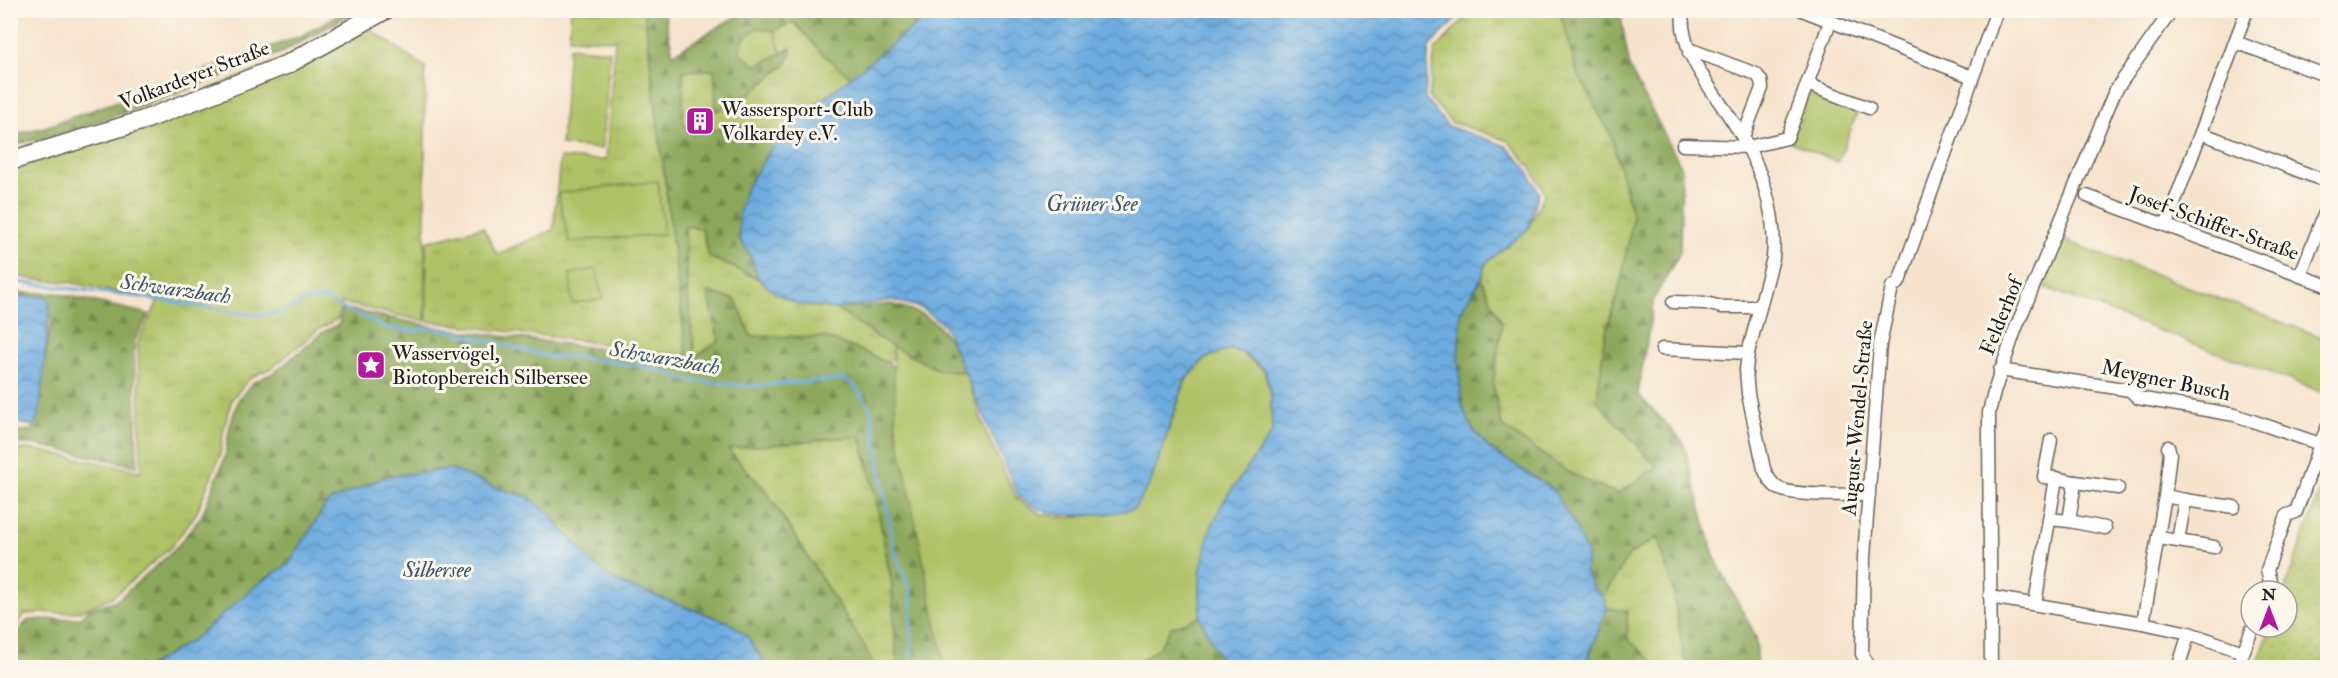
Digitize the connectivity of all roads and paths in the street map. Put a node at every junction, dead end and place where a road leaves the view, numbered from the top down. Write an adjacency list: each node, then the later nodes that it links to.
1 (386, 10): 17 (main road, Volkardeyer Straße)
2 (1683, 10): 9 (street)
3 (1802, 10): 7 (street)
4 (1997, 10): 11 (street, August-Wendel-Straße)
5 (2172, 10): 28 (street, Felderhof)
6 (2247, 10): 8 (street)
7 (1830, 22): 11 (street); 12 (street)
8 (2235, 42): 10 (street); 14 (street)
9 (1689, 53): 15 (street); 15 (street)
10 (2328, 76)
11 (1972, 77): 36 (street, August-Wendel-Straße)
12 (1807, 84): 13 (street); 15 (street)
13 (1869, 108)
14 (2201, 133): 18 (street); 21 (street)
15 (1745, 142): 16 (street); 25 (street)
16 (1683, 145)
17 (10, 161)
18 (2328, 182)
19 (2087, 196): 21 (street, Josef-Schiffer-Straße)
20 (2328, 205): 22 (street)
21 (2166, 225): 22 (street, Josef-Schiffer-Straße)
22 (2300, 276): 23 (street, Josef-Schiffer-Straße)
23 (2328, 286)
24 (1673, 302): 25 (street)
25 (1760, 308): 27 (street)
26 (1662, 349): 27 (street)
27 (1748, 353): 36 (street)
28 (2000, 370): 31 (street, Meygner Busch); 47 (street, Felderhof)
29 (2328, 426): 31 (street)
30 (2051, 440): 33 (street)
31 (2320, 444): 46 (street)
32 (2168, 447): 37 (street)
33 (2056, 478): 34 (street); 40 (street)
34 (2075, 482): 35 (street); 41 (street)
35 (2118, 488)
36 (1869, 495): 53 (street, August-Wendel-Straße)
37 (2165, 496): 38 (street); 43 (street)
38 (2185, 500): 39 (street); 44 (street)
39 (2234, 507)
40 (2049, 519): 41 (street); 48 (street)
41 (2068, 521): 42 (street)
42 (2105, 528)
43 (2158, 538): 44 (street); 49 (street)
44 (2178, 541): 45 (street)
45 (2214, 547)
46 (2269, 579)
47 (1990, 597): 48 (street); 54 (street, Felderhof)
48 (2035, 604): 49 (street)
49 (2144, 623): 50 (street)
50 (2189, 633): 52 (street); 55 (street)
51 (2248, 639): 52 (street)
52 (2243, 652): 56 (street)
53 (1870, 668)
54 (1991, 668)
55 (2178, 668)
56 (2237, 668)

